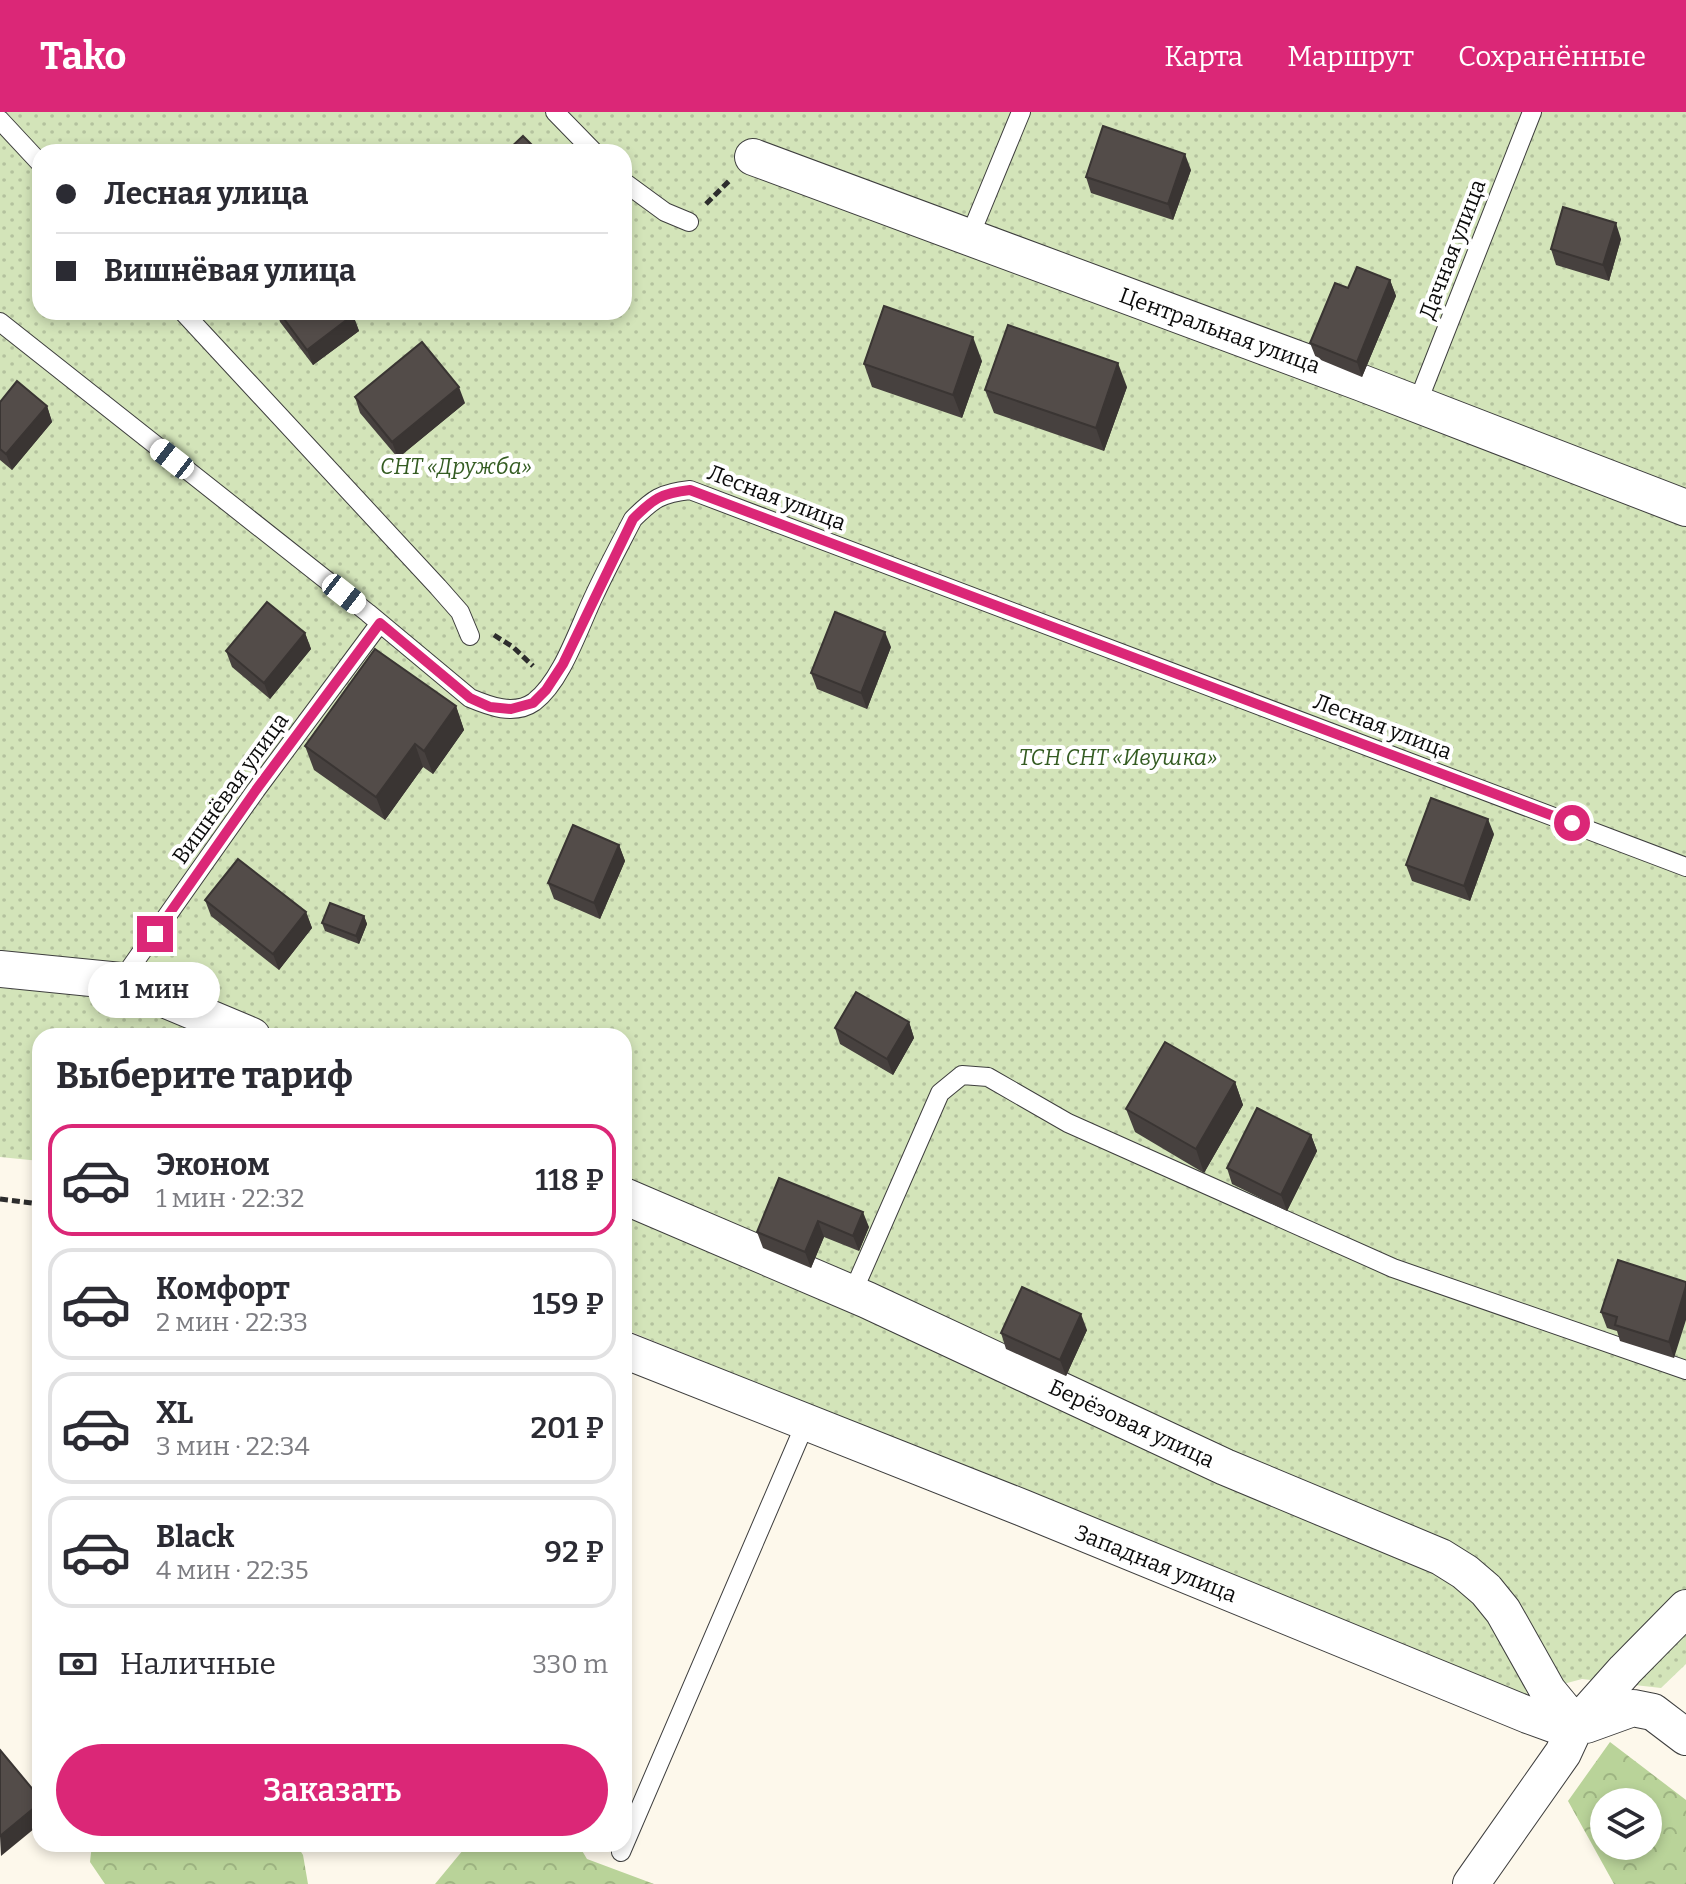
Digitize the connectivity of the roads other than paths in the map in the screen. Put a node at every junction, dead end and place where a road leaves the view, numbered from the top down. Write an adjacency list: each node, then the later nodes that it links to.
1 (555, 112): 5 (lane)
2 (1021, 112): 10 (lane)
3 (1532, 112): 13 (lane, Дачная улица)
4 (0, 120): 6 (lane)
5 (586, 144)
6 (32, 154)
7 (753, 157): 10 (street, Центральная улица)
8 (632, 188): 9 (lane)
9 (689, 222)
10 (969, 238): 13 (street, Центральная улица)
11 (190, 320): 16 (lane)
12 (2, 329): 15 (lane, Лесная улица)
13 (1417, 404): 14 (street, Центральная улица)
14 (1686, 508)
15 (380, 623): 17 (lane, Лесная улица); 19 (lane, Вишнёвая улица)
16 (467, 628)
17 (1686, 867)
18 (0, 969): 19 (street)
19 (121, 981): 20 (street)
20 (233, 1028)
21 (632, 1199): 22 (street, Берёзовая улица)
22 (852, 1294): 24 (lane); 27 (street, Берёзовая улица)
23 (632, 1353): 25 (street, Западная улица)
24 (1686, 1370)
25 (806, 1422): 27 (street, Западная улица); 29 (lane)
26 (1686, 1608): 27 (street)
27 (1576, 1725): 28 (street, Западная улица); 30 (street)
28 (1686, 1737)
29 (632, 1826)
30 (1471, 1884)

